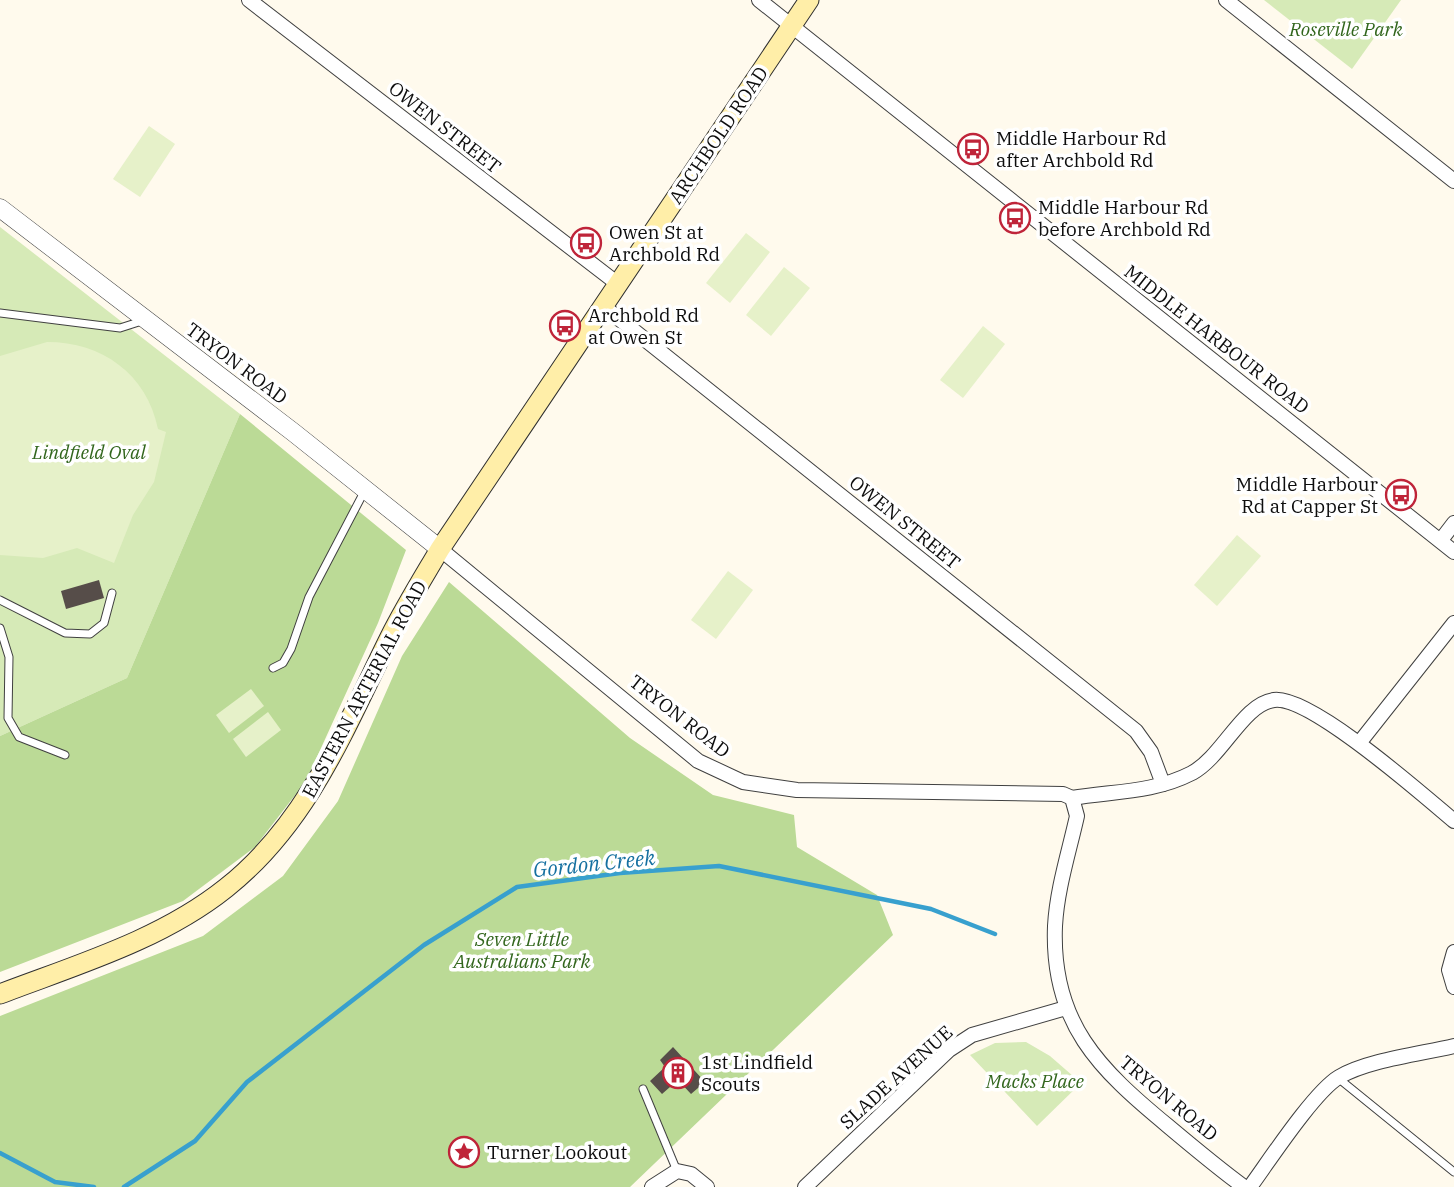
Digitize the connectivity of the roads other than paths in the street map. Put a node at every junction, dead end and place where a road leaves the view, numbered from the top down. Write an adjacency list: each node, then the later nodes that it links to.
1 (248, 0): 8 (street, OWEN STREET)
2 (759, 0): 5 (street, MIDDLE HARBOUR ROAD)
3 (809, 0): 5 (main road, ARCHBOLD ROAD)
4 (1226, 0): 6 (street)
5 (791, 27): 8 (main road, ARCHBOLD ROAD); 14 (street, MIDDLE HARBOUR ROAD)
6 (1454, 181)
7 (0, 208): 11 (street, TRYON ROAD)
8 (618, 284): 9 (main road, ARCHBOLD ROAD)
9 (603, 306): 15 (main road, ARCHBOLD ROAD); 24 (street, OWEN STREET)
10 (0, 313): 11 (lane)
11 (146, 320): 12 (street, TRYON ROAD)
12 (365, 489): 15 (street, TRYON ROAD); 21 (lane)
13 (1454, 523): 14 (street)
14 (1441, 540): 16 (street, MIDDLE HARBOUR ROAD)
15 (440, 549): 25 (street, TRYON ROAD); 29 (main road, EASTERN ARTERIAL ROAD)
16 (1454, 552)
17 (112, 593): 18 (lane)
18 (0, 600)
19 (1454, 623): 22 (street)
20 (0, 628): 23 (lane)
21 (273, 668)
22 (1360, 742): 24 (street); 26 (street)
23 (65, 755)
24 (1163, 784): 25 (street)
25 (1072, 798): 30 (street, TRYON ROAD)
26 (1454, 821)
27 (1454, 953): 28 (street)
28 (1454, 987)
29 (0, 994)
30 (1066, 1008): 36 (street, TRYON ROAD); 39 (street, SLADE AVENUE)
31 (1454, 1046): 32 (street)
32 (1338, 1078): 35 (lane); 40 (street)
33 (643, 1089): 34 (lane)
34 (677, 1171): 37 (street); 38 (street)
35 (1454, 1172)
36 (1234, 1184)
37 (652, 1187)
38 (707, 1187)
39 (805, 1187)
40 (1250, 1187)

